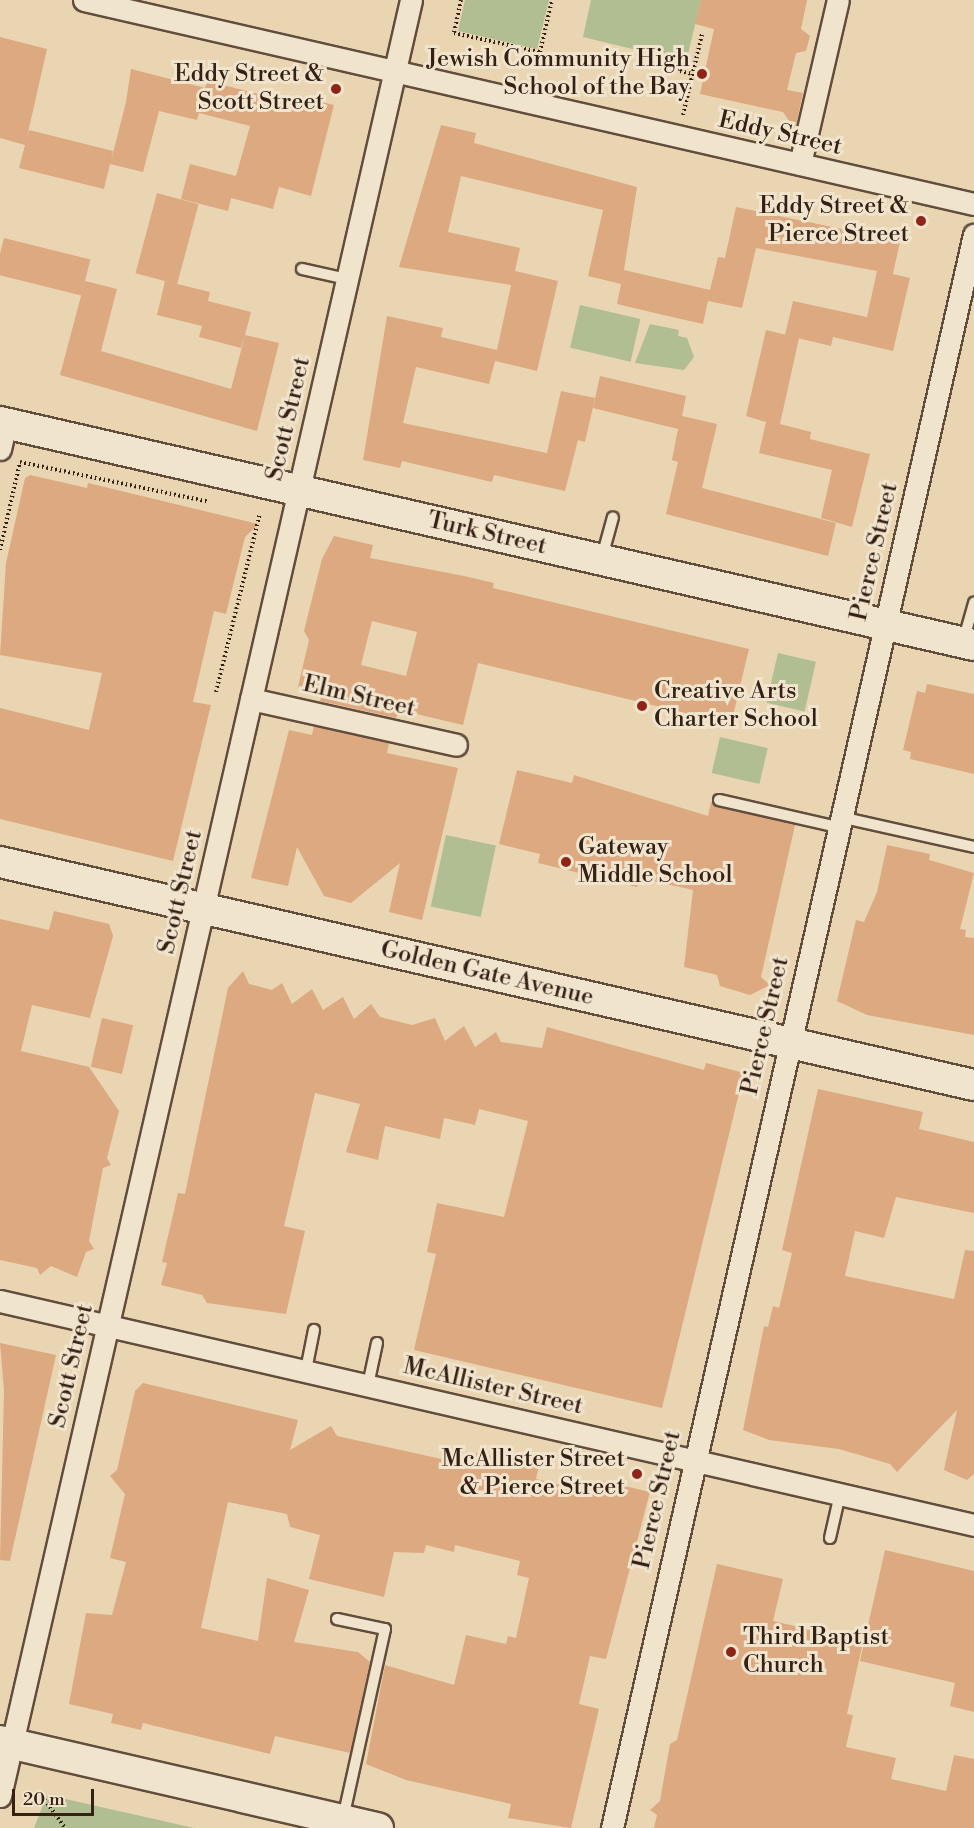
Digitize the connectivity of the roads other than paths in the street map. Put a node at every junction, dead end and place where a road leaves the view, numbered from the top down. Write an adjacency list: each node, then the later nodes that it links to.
1 (84, 0): 4 (street, Eddy Street)
2 (411, 0): 4 (street, Scott Street)
3 (838, 0): 5 (street)
4 (395, 71): 5 (street, Eddy Street); 9 (street, Scott Street)
5 (800, 164): 6 (street, Eddy Street)
6 (974, 204)
7 (974, 235): 15 (street, Pierce Street)
8 (302, 269): 9 (lane)
9 (347, 279): 11 (street, Scott Street)
10 (2, 432): 11 (main road, Turk Street)
11 (299, 491): 13 (main road, Turk Street); 17 (street, Scott Street)
12 (613, 517): 13 (lane)
13 (601, 560): 15 (main road, Turk Street)
14 (974, 603): 16 (lane)
15 (884, 625): 16 (main road, Turk Street); 20 (street, Pierce Street)
16 (969, 644)
17 (251, 699): 18 (street, Elm Street); 23 (street, Scott Street)
18 (456, 745)
19 (719, 800): 20 (lane)
20 (839, 822): 21 (lane); 24 (street, Pierce Street)
21 (974, 847)
22 (0, 862): 23 (main road, Golden Gate Avenue)
23 (203, 909): 24 (main road, Golden Gate Avenue); 27 (street, Scott Street)
24 (789, 1043): 25 (main road, Golden Gate Avenue); 32 (street, Pierce Street)
25 (974, 1085)
26 (0, 1301): 27 (street, McAllister Street)
27 (108, 1325): 30 (street, McAllister Street); 37 (street, Scott Street)
28 (314, 1330): 30 (lane)
29 (377, 1343): 31 (lane)
30 (306, 1370): 31 (street, McAllister Street)
31 (368, 1385): 32 (street, McAllister Street)
32 (693, 1460): 33 (street, McAllister Street); 41 (street, Pierce Street)
33 (840, 1494): 34 (street, McAllister Street); 35 (lane)
34 (974, 1525)
35 (830, 1538)
36 (337, 1619): 39 (lane)
37 (6, 1742): 38 (street, Scott Street); 39 (main road)
38 (0, 1796)
39 (342, 1820): 40 (main road)
40 (378, 1828)
41 (612, 1828)

